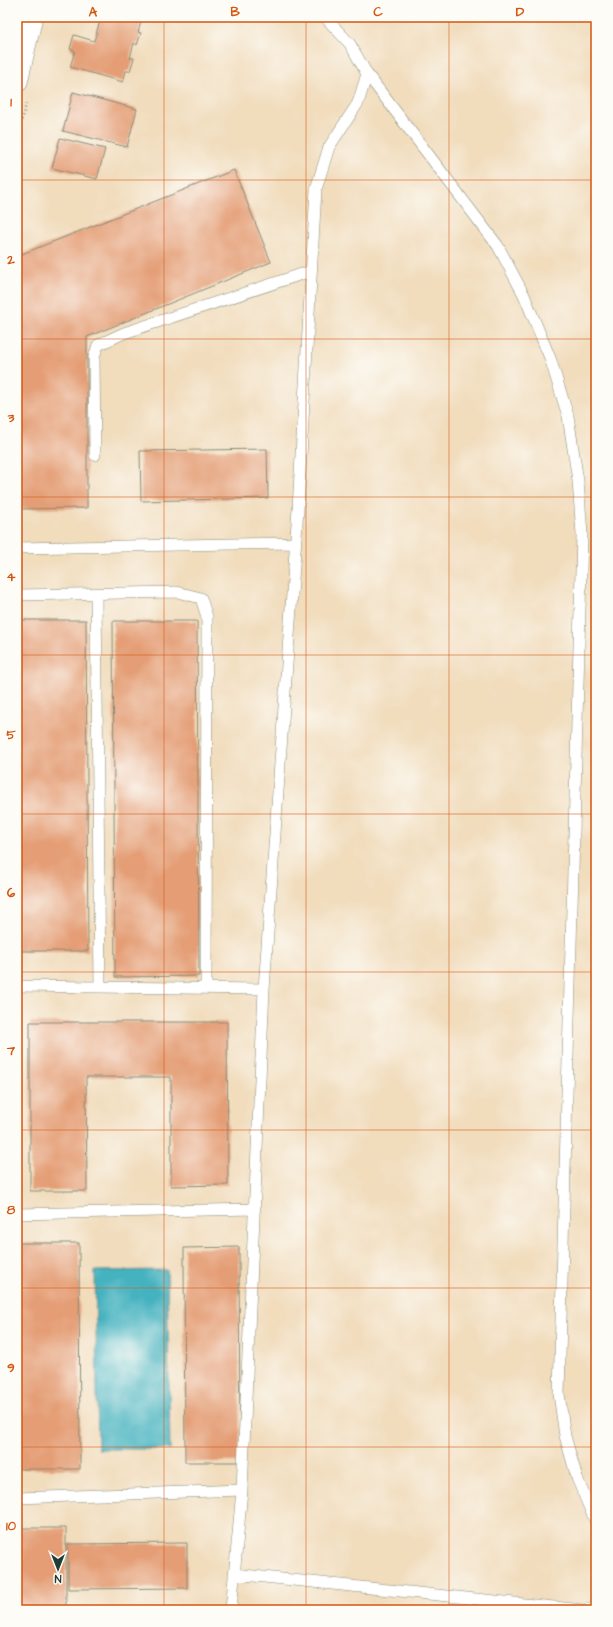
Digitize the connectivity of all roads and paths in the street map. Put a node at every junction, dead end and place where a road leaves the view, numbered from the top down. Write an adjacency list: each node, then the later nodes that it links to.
1 (32, 17): 4 (street)
2 (325, 17): 3 (lane)
3 (367, 74): 5 (lane); 19 (lane)
4 (17, 82)
5 (311, 271): 6 (lane); 7 (lane)
6 (95, 456)
7 (295, 543): 8 (lane); 14 (lane)
8 (17, 548)
9 (17, 595): 10 (lane)
10 (96, 595): 12 (lane); 13 (lane)
11 (17, 986): 12 (lane)
12 (100, 987): 13 (lane)
13 (206, 988): 14 (lane)
14 (264, 989): 15 (lane)
15 (255, 1209): 16 (lane); 17 (lane)
16 (17, 1214)
17 (242, 1490): 18 (lane); 20 (lane)
18 (17, 1498)
19 (596, 1523)
20 (234, 1574): 21 (lane); 22 (lane)
21 (596, 1608)
22 (230, 1610)

